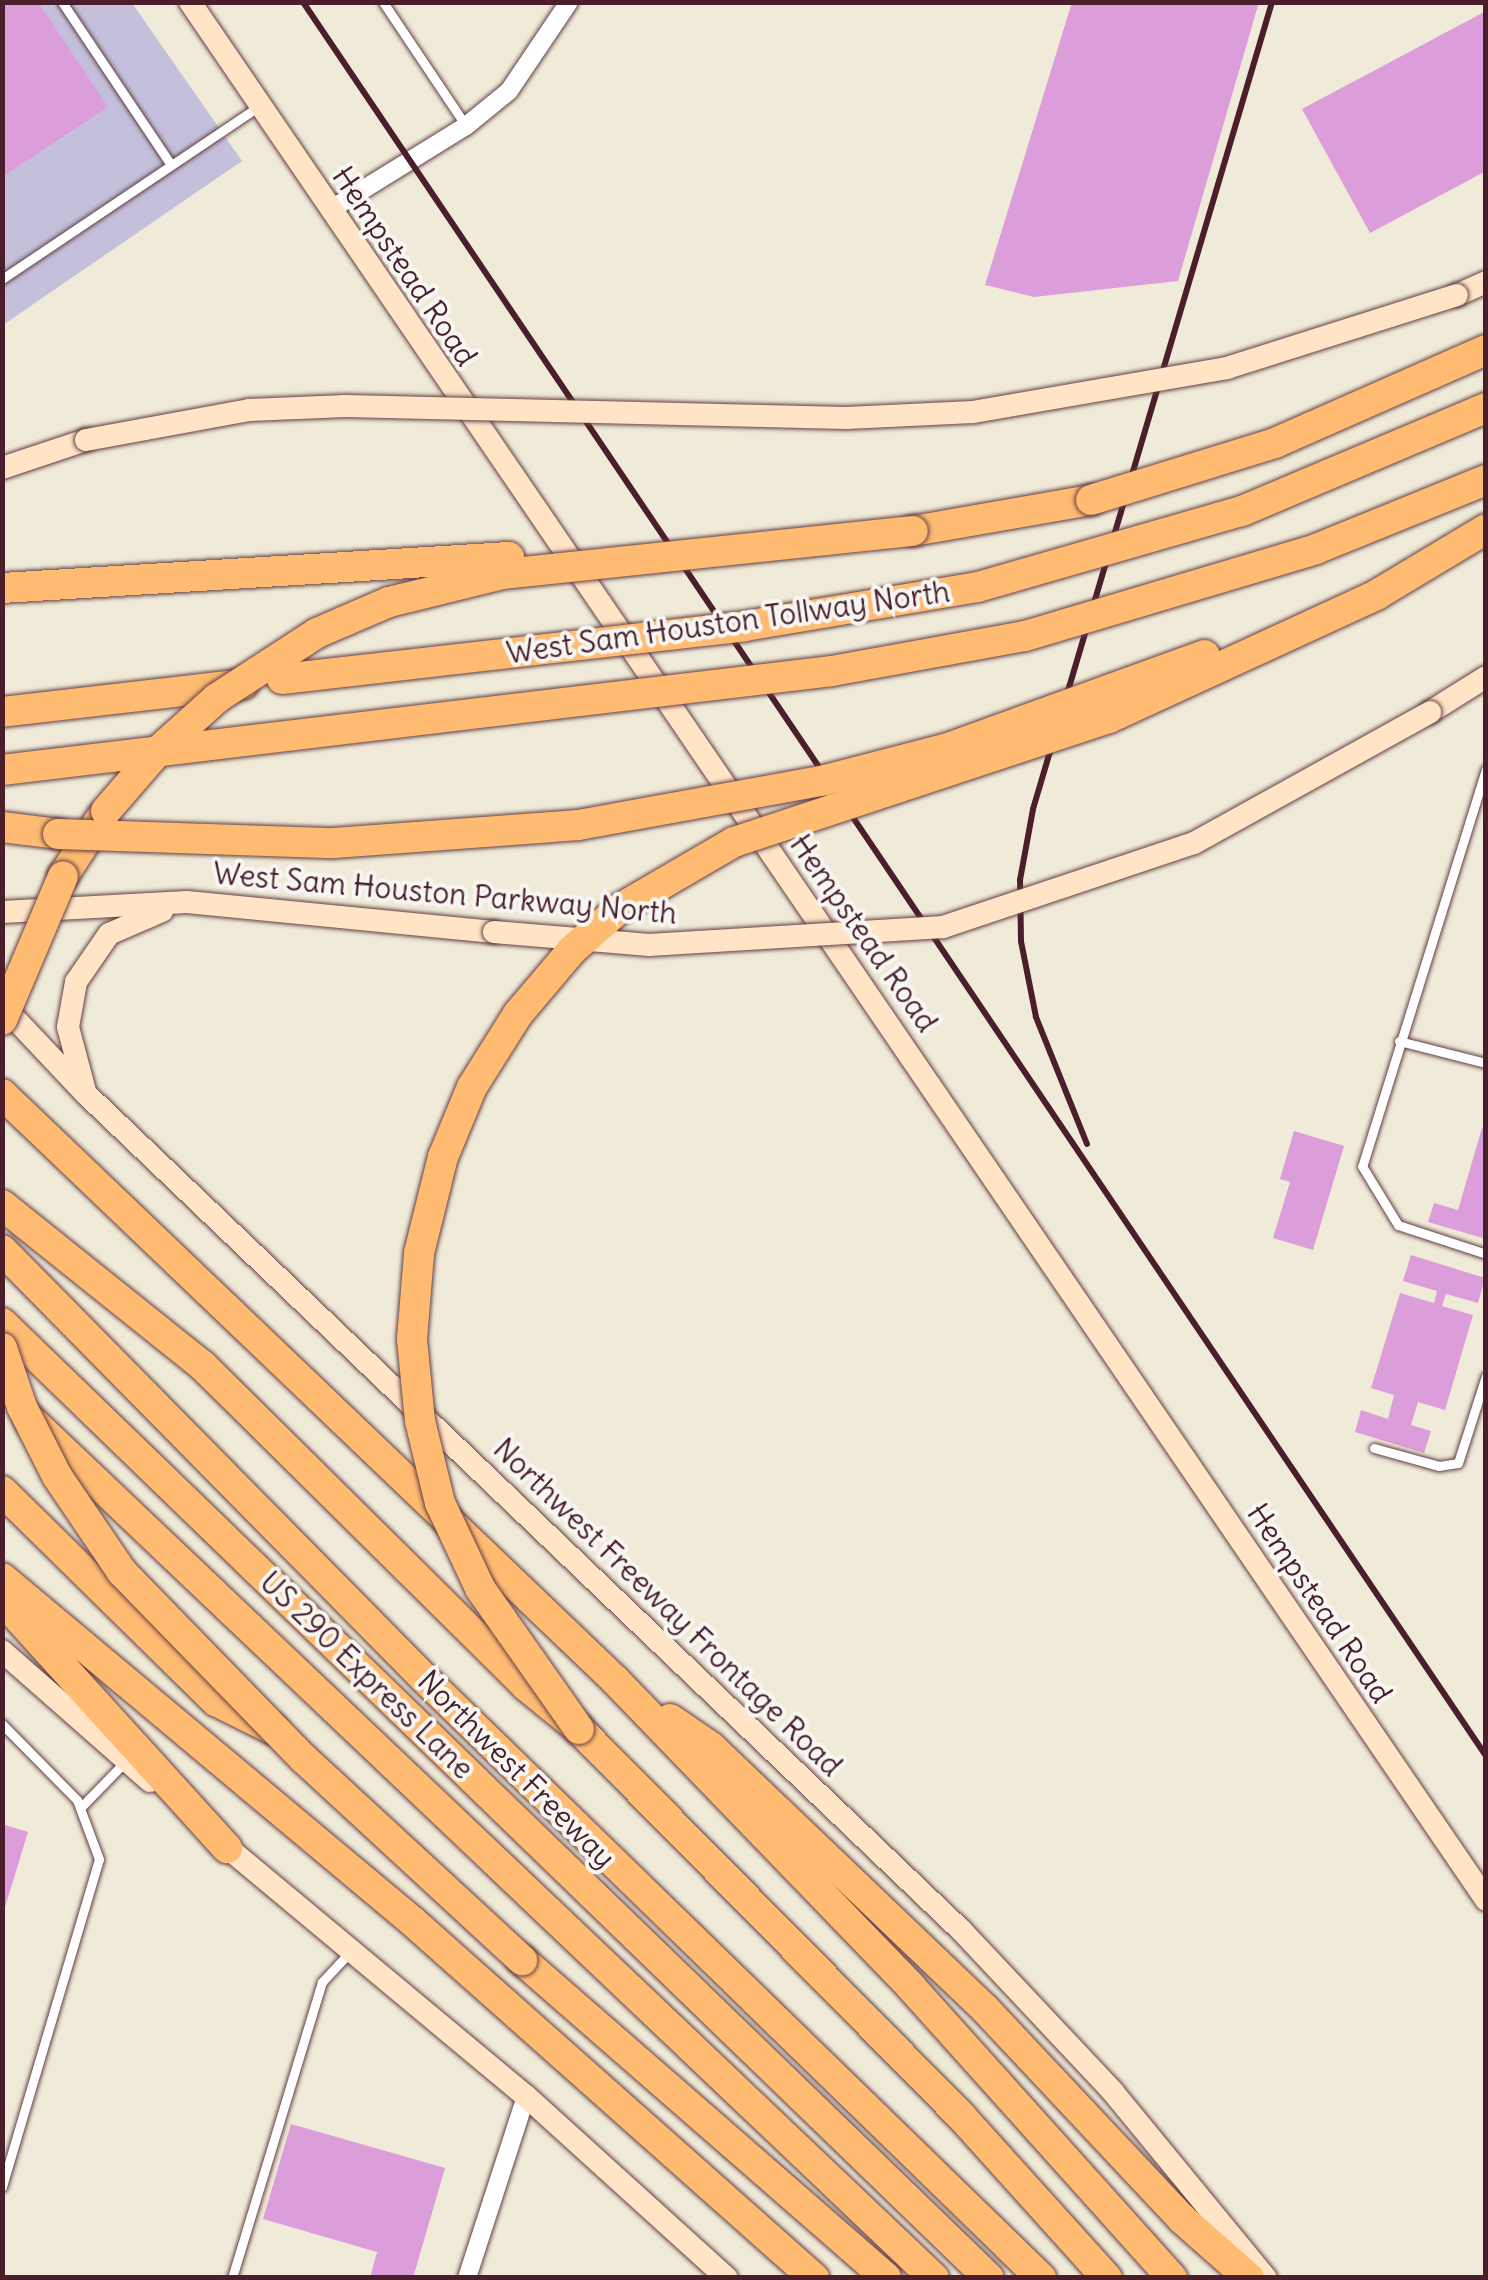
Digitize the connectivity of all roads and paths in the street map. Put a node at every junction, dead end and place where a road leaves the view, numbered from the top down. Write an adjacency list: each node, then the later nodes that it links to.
1 (62, 2): 7 (lane)
2 (190, 2): 5 (main road, Hempstead Road)
3 (383, 2): 6 (lane)
4 (569, 2): 6 (street)
5 (259, 106): 7 (lane); 8 (main road, Hempstead Road)
6 (466, 126): 8 (street)
7 (171, 165): 9 (lane)
8 (330, 210): 51 (main road, Hempstead Road)
9 (2, 279)
10 (1486, 282): 13 (main road, bridge)
11 (1486, 350): 16 (highway, bridge)
12 (1486, 408): 19 (highway, West Sam Houston Tollway North, bridge)
13 (2, 468)
14 (1486, 480): 21 (highway, West Sam Houston Tollway North, bridge)
15 (1486, 528): 22 (highway, bridge); 46 (highway, bridge)
16 (581, 564): 17 (highway, bridge); 26 (highway, bridge)
17 (2, 588)
18 (1486, 677): 23 (main road, West Sam Houston Parkway North, bridge)
19 (2, 712)
20 (1486, 769): 28 (lane)
21 (2, 770)
22 (2, 828)
23 (187, 902): 24 (main road, West Sam Houston Parkway North); 31 (main road)
24 (2, 912)
25 (2, 1005): 27 (main road, Northwest Freeway Frontage Road)
26 (2, 1020): 27 (main road)
27 (33, 1040): 31 (main road, Northwest Freeway Frontage Road)
28 (1399, 1042): 29 (lane); 34 (lane)
29 (1486, 1063)
30 (2, 1094): 44 (highway)
31 (86, 1094): 66 (main road, Northwest Freeway Frontage Road)
32 (2, 1205): 46 (highway, bridge)
33 (2, 1250): 62 (highway, Northwest Freeway)
34 (1486, 1254)
35 (2, 1323): 61 (highway, US 290 Express Lane)
36 (2, 1348): 47 (highway, bridge)
37 (1486, 1376): 39 (lane)
38 (2, 1393): 60 (highway)
39 (1374, 1448)
40 (2, 1491): 47 (highway)
41 (2, 1578): 58 (highway)
42 (2, 1600): 50 (highway)
43 (2, 1651): 48 (main road)
44 (614, 1680): 64 (highway); 65 (highway)
45 (2, 1724): 49 (lane)
46 (579, 1729): 63 (highway)
47 (275, 1731): 59 (highway, bridge)
48 (126, 1760): 49 (lane); 50 (main road)
49 (81, 1807): 54 (lane)
50 (227, 1848): 52 (main road)
51 (1486, 1900)
52 (348, 1954): 53 (main road); 55 (lane)
53 (526, 2096): 56 (street); 57 (main road)
54 (2, 2187)
55 (232, 2278)
56 (467, 2278)
57 (728, 2278)
58 (814, 2278)
59 (886, 2278)
60 (934, 2278)
61 (990, 2278)
62 (1041, 2278)
63 (1107, 2278)
64 (1172, 2278)
65 (1249, 2278)
66 (1266, 2278)

